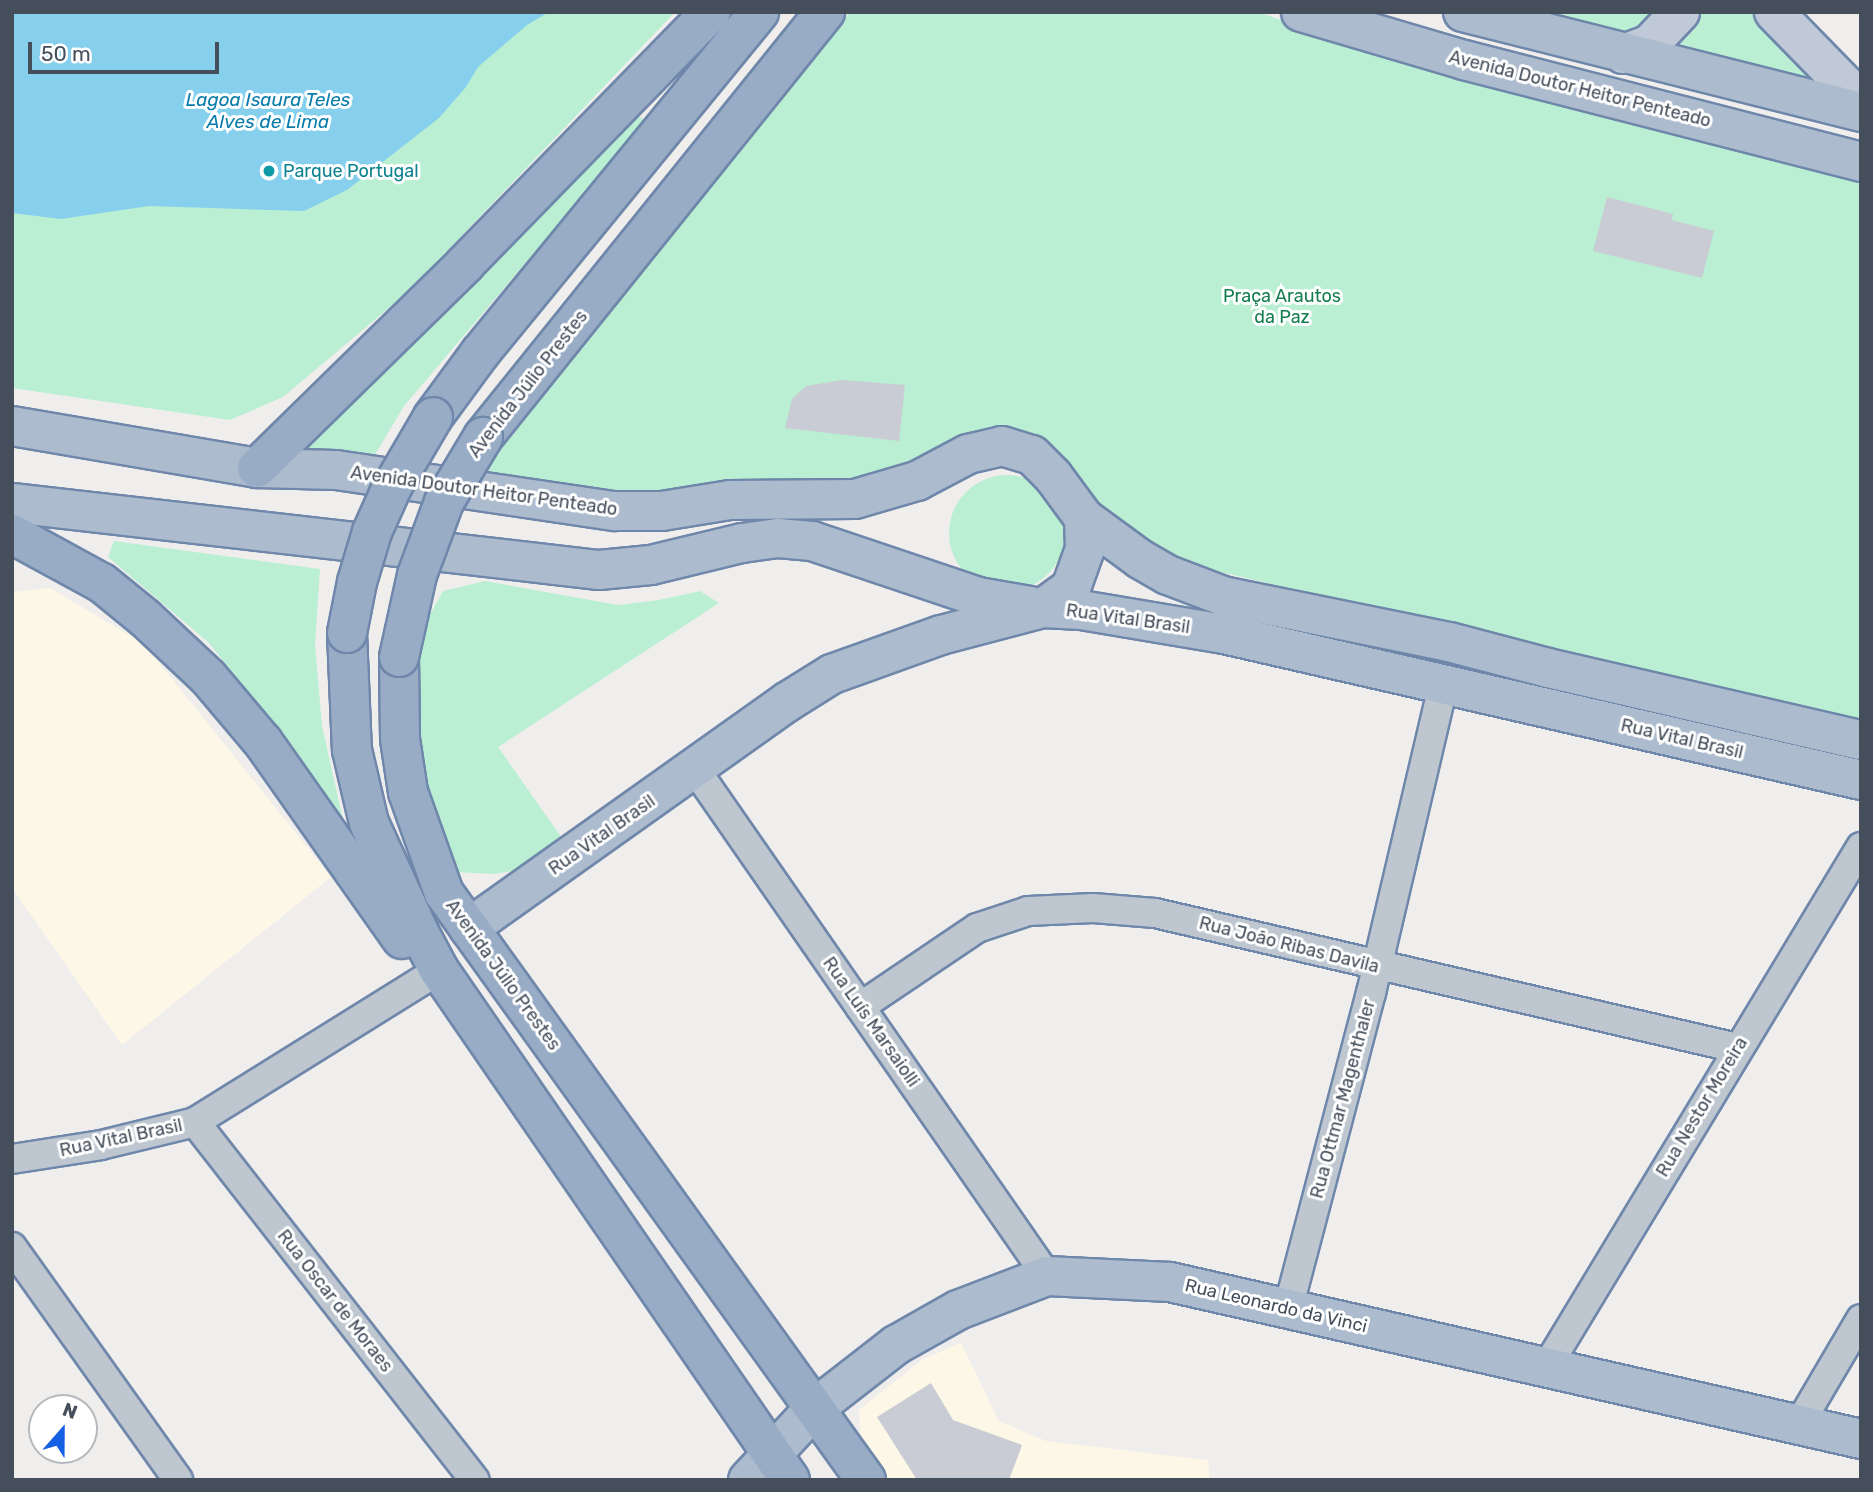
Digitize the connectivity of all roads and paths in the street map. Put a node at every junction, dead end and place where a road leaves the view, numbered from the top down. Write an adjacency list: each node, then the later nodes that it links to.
1 (710, 12): 15 (highway)
2 (759, 12): 28 (highway, bridge)
3 (825, 12): 26 (highway, Avenida Júlio Prestes, bridge)
4 (1301, 12): 11 (main road, Avenida Doutor Heitor Penteado)
5 (1463, 12): 8 (main road)
6 (1680, 12): 8 (main road)
7 (1774, 12): 9 (main road)
8 (1623, 54): 10 (main road)
9 (1861, 101)
10 (1861, 112)
11 (1861, 162)
12 (12, 426): 13 (main road, Avenida Doutor Heitor Penteado)
13 (56, 432): 14 (main road); 15 (main road, Avenida Doutor Heitor Penteado)
14 (12, 436)
15 (257, 468): 18 (main road, Avenida Doutor Heitor Penteado)
16 (12, 503): 17 (main road)
17 (101, 515): 19 (main road); 20 (main road)
18 (1084, 518): 20 (main road); 22 (main road)
19 (16, 540): 28 (highway)
20 (1043, 608): 21 (main road, Rua Vital Brasil); 23 (main road, Rua Vital Brasil)
21 (1443, 685): 24 (main road, Rua Vital Brasil); 27 (street, Rua Ottmar Magenthaler)
22 (1861, 740)
23 (695, 769): 26 (main road, Rua Vital Brasil); 29 (street, Rua Luís Marsaiolli)
24 (1861, 780)
25 (1861, 846): 30 (street, Rua Nestor Moreira)
26 (470, 929): 38 (highway, Avenida Júlio Prestes)
27 (1376, 966): 29 (street, Rua João Ribas Davila); 30 (street, Rua João Ribas Davila); 35 (street, Rua Ottmar Magenthaler)
28 (439, 970): 31 (street, Rua Vital Brasil); 41 (highway)
29 (860, 1007): 34 (street, Rua Luís Marsaiolli)
30 (1737, 1048): 37 (street, Rua Nestor Moreira)
31 (195, 1122): 32 (street, Rua Vital Brasil); 43 (street, Rua Oscar de Moraes)
32 (12, 1159)
33 (12, 1247): 42 (street)
34 (1047, 1276): 35 (main road, Rua Leonardo da Vinci); 38 (main road, Rua Leonardo da Vinci)
35 (1288, 1309): 37 (main road, Rua Leonardo da Vinci)
36 (1861, 1319): 39 (street)
37 (1546, 1368): 39 (main road, Rua Leonardo da Vinci)
38 (815, 1408): 41 (main road, Rua Leonardo da Vinci); 44 (highway, Avenida Júlio Prestes)
39 (1798, 1426): 40 (main road, Rua Leonardo da Vinci)
40 (1861, 1439)
41 (772, 1474)
42 (178, 1480)
43 (475, 1480)
44 (866, 1480)

